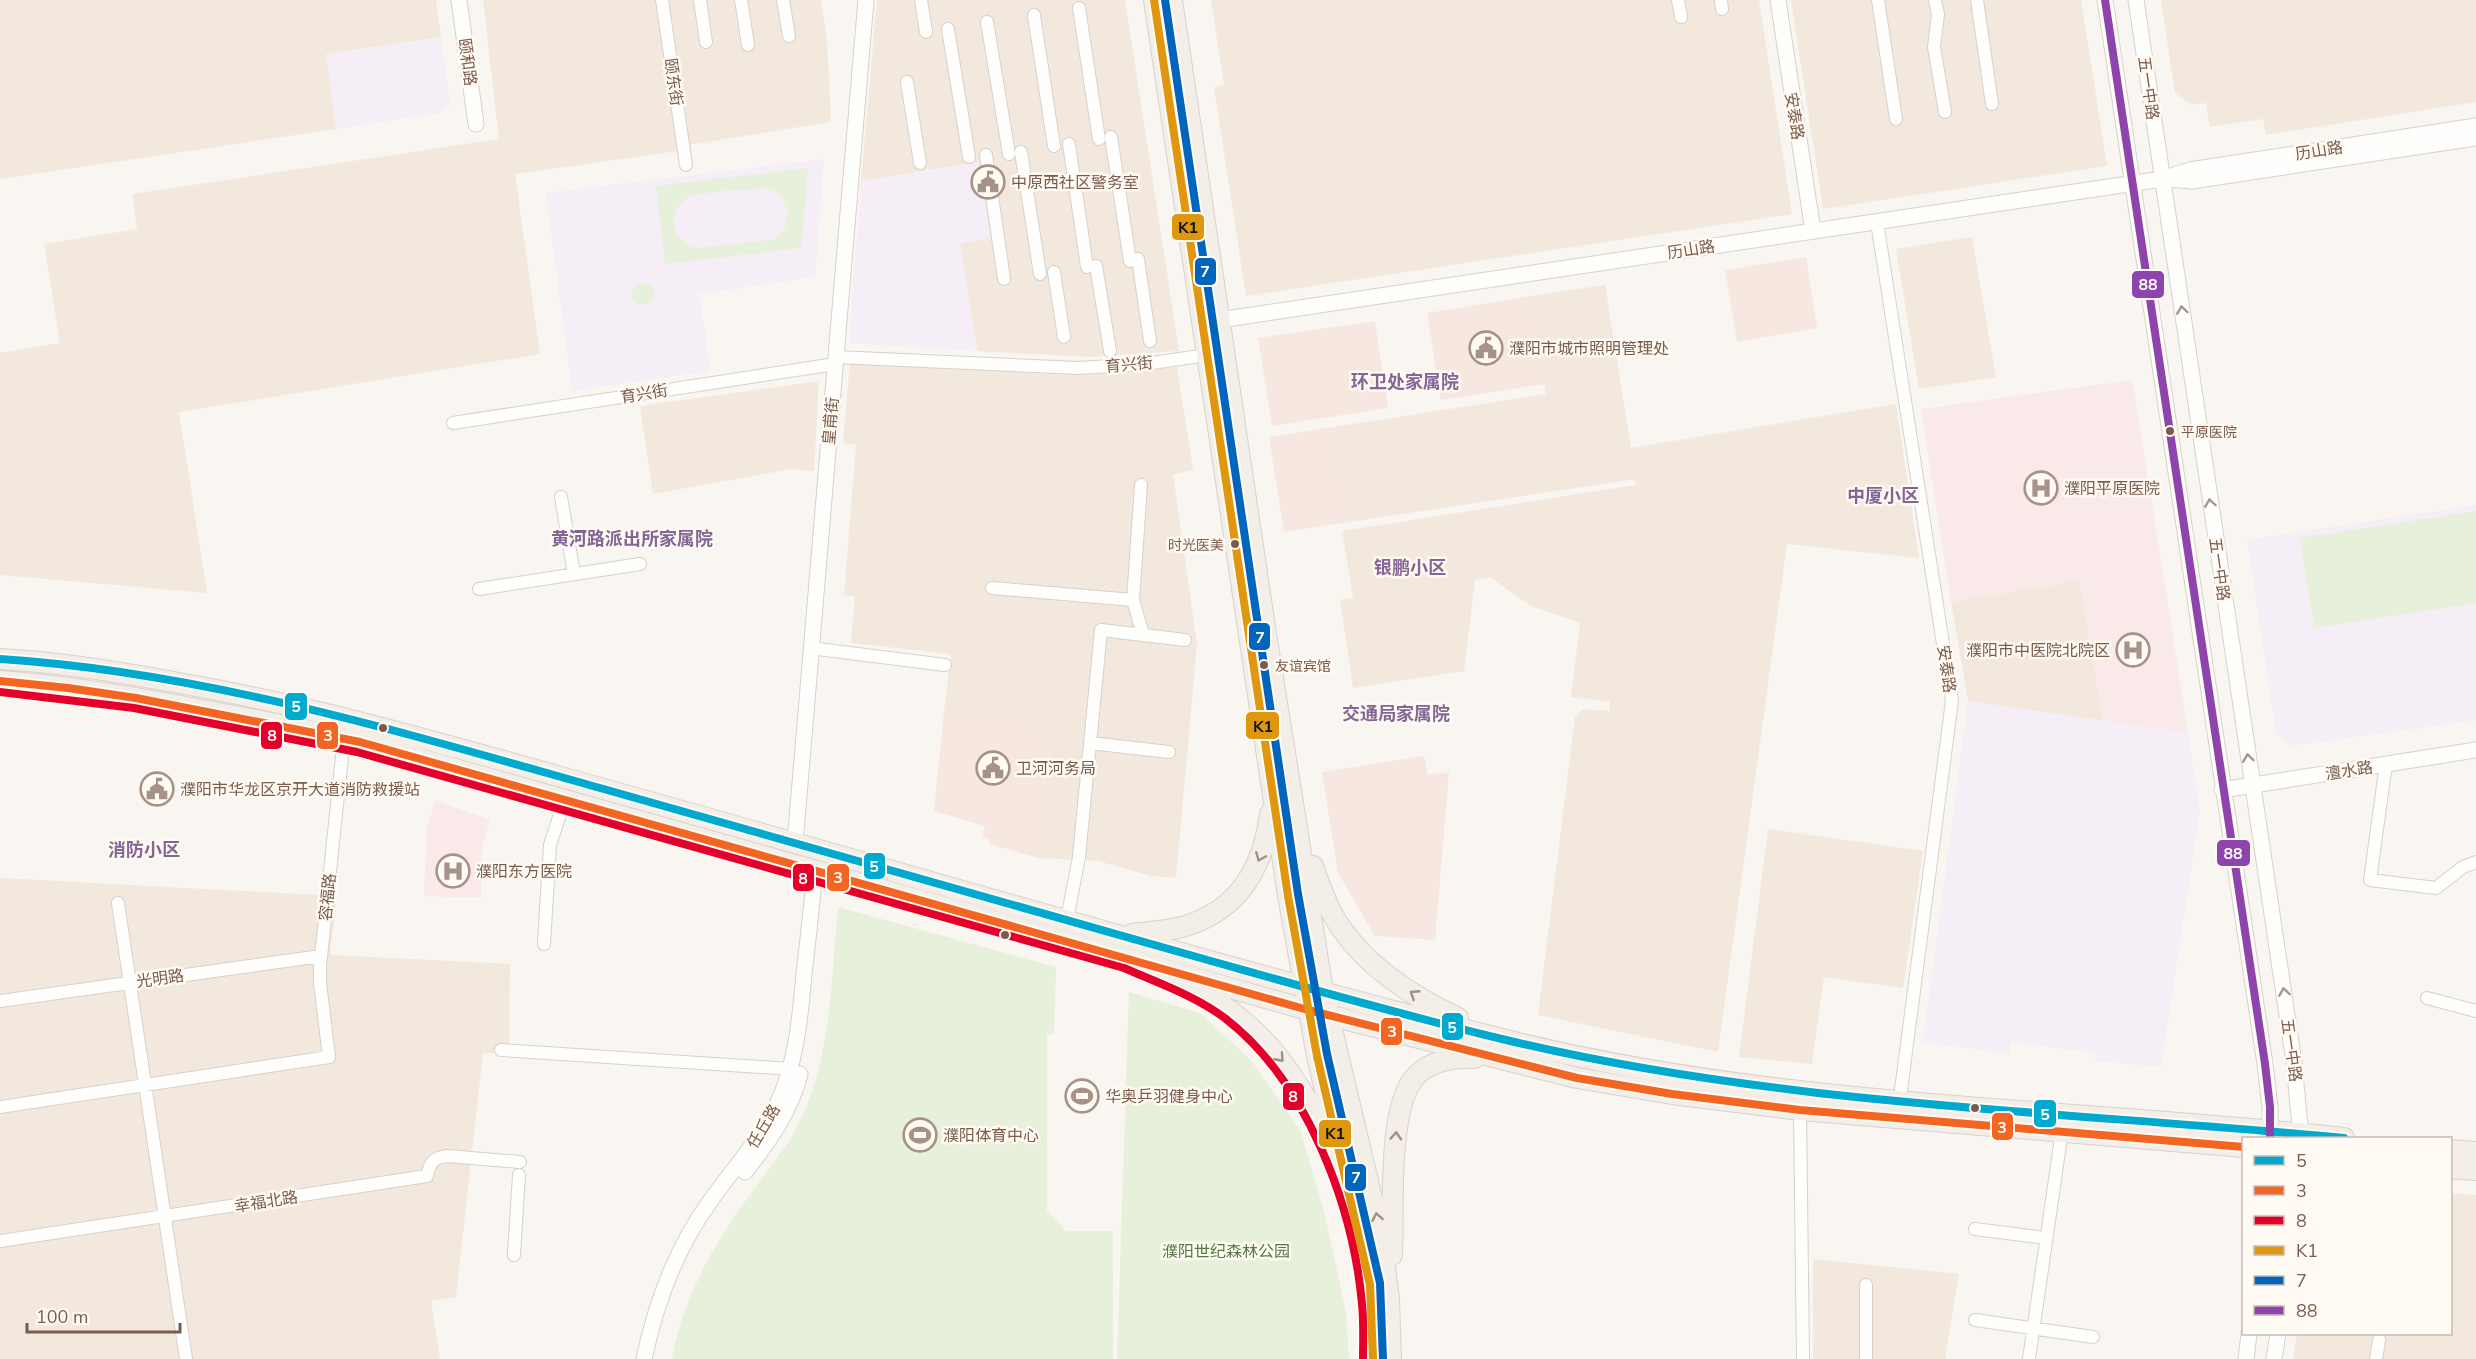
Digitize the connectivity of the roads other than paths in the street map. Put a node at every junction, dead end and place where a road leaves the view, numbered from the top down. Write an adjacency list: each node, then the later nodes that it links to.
1 (459, 0): 30 (street, 颐和路)
2 (662, 0): 38 (street, 颐东街)
3 (700, 0): 24 (street)
4 (741, 0): 25 (street)
5 (783, 0): 23 (street)
6 (866, 0): 51 (street, 皇甫街)
7 (921, 0): 22 (street)
8 (1154, 0): 50 (main road)
9 (1172, 0): 46 (main road)
10 (1678, 0): 19 (street)
11 (1778, 0): 42 (street, 安泰路)
12 (1878, 0): 29 (street)
13 (1935, 0): 28 (street)
14 (1977, 0): 27 (street)
15 (2105, 0): 40 (street, 五一中路)
16 (2136, 0): 39 (street, 五一中路)
17 (1079, 8): 48 (street)
18 (1034, 15): 34 (street)
19 (1681, 17)
20 (987, 22): 44 (street)
21 (948, 29): 36 (street)
22 (926, 32)
23 (789, 36)
24 (706, 42)
25 (748, 45)
26 (907, 82): 37 (street)
27 (1992, 104)
28 (1945, 111)
29 (1896, 119)
30 (476, 124)
31 (2476, 126): 39 (street, 历山路)
32 (2476, 138): 39 (street, 历山路)
33 (1069, 144): 49 (street)
34 (1054, 146)
35 (986, 155): 45 (street)
36 (969, 157)
37 (920, 163)
38 (686, 165)
39 (2163, 179): 40 (street, 历山路); 73 (street, 五一中路, one-way to 39)
40 (2132, 183): 41 (street, 历山路); 74 (street, 五一中路)
41 (1877, 222): 42 (street, 历山路); 99 (street, 安泰路)
42 (1813, 231): 46 (street, 历山路)
43 (1054, 272): 47 (street)
44 (1040, 274)
45 (1004, 279)
46 (1219, 320): 71 (main road)
47 (1064, 337)
48 (1150, 341)
49 (1110, 351)
50 (1207, 355): 51 (street, 育兴街); 72 (main road)
51 (835, 360): 52 (street, 育兴街); 62 (street, 皇甫街)
52 (453, 423)
53 (1141, 485): 59 (street)
54 (561, 497): 56 (street)
55 (640, 564): 56 (street)
56 (574, 574): 58 (street)
57 (992, 588): 59 (street)
58 (479, 589)
59 (1134, 600): 60 (street)
60 (1143, 635): 61 (street); 67 (street)
61 (1185, 640)
62 (810, 648): 64 (street); 76 (street, 皇甫街)
63 (0, 659): 76 (main road)
64 (945, 664)
65 (0, 681): 66 (main road)
66 (344, 738): 75 (main road); 83 (street, 容福路)
67 (1090, 743): 69 (street); 80 (street)
68 (2476, 750): 70 (street, 澶水路)
69 (1169, 752)
70 (2386, 764): 73 (street, 澶水路); 77 (street)
71 (1287, 767): 87 (main road); 93 (main road, one-way to 71)
72 (1271, 778): 81 (main road, one-way to 81); 86 (main road)
73 (2252, 785): 74 (street, 澶水路); 103 (street, 五一中路, one-way to 73)
74 (2222, 790): 102 (street, 五一中路)
75 (565, 799): 78 (main road); 82 (street)
76 (795, 843): 80 (main road)
77 (2476, 862)
78 (820, 871): 84 (main road); 96 (street, 任丘路); 128 (street, 任丘路)
79 (118, 903): 85 (street)
80 (1066, 919): 81 (main road)
81 (1119, 935): 86 (main road)
82 (544, 944)
83 (321, 956): 85 (street, 光明路); 97 (street, 容福路)
84 (1128, 958): 90 (main road); 112 (main road, one-way to 112)
85 (130, 982): 89 (street, 光明路); 97 (street)
86 (1304, 985): 87 (main road); 90 (main road)
87 (1323, 991): 92 (main road); 93 (main road)
88 (2427, 998): 91 (street)
89 (0, 1001)
90 (1308, 1010): 92 (main road); 112 (main road)
91 (2476, 1011)
92 (1329, 1016): 95 (main road); 119 (main road, one-way to 92)
93 (1504, 1039): 99 (main road)
94 (501, 1050): 96 (street)
95 (1528, 1066): 100 (main road); 119 (main road, one-way to 95)
96 (790, 1069): 127 (street, 任丘路)
97 (145, 1085): 98 (street); 113 (street)
98 (0, 1107)
99 (1899, 1109): 100 (main road); 101 (main road); 102 (main road)
100 (1800, 1110): 131 (street)
101 (2062, 1131): 105 (main road); 115 (street)
102 (2271, 1135): 103 (main road)
103 (2301, 1136): 104 (main road)
104 (2322, 1137)
105 (2242, 1147)
106 (2452, 1150): 107 (main road)
107 (2476, 1152)
108 (520, 1162): 113 (street, 幸福北路)
109 (2452, 1168): 110 (main road)
110 (2476, 1170)
111 (519, 1175): 117 (street)
112 (1348, 1188): 129 (main road)
113 (165, 1216): 116 (street, 幸福北路); 126 (street)
114 (1975, 1229): 115 (street)
115 (2046, 1238): 121 (street)
116 (0, 1241)
117 (514, 1255)
118 (1866, 1285): 132 (street)
119 (1389, 1299): 130 (main road)
120 (1975, 1320): 121 (street)
121 (2033, 1328): 124 (street); 133 (street)
122 (2250, 1335): 134 (street)
123 (2278, 1335): 135 (street)
124 (2093, 1338)
125 (2379, 1340): 136 (street)
126 (186, 1359)
127 (644, 1359)
128 (654, 1359)
129 (1373, 1359)
130 (1391, 1359)
131 (1803, 1359)
132 (1866, 1359)
133 (2029, 1359)
134 (2246, 1359)
135 (2274, 1359)
136 (2376, 1359)

